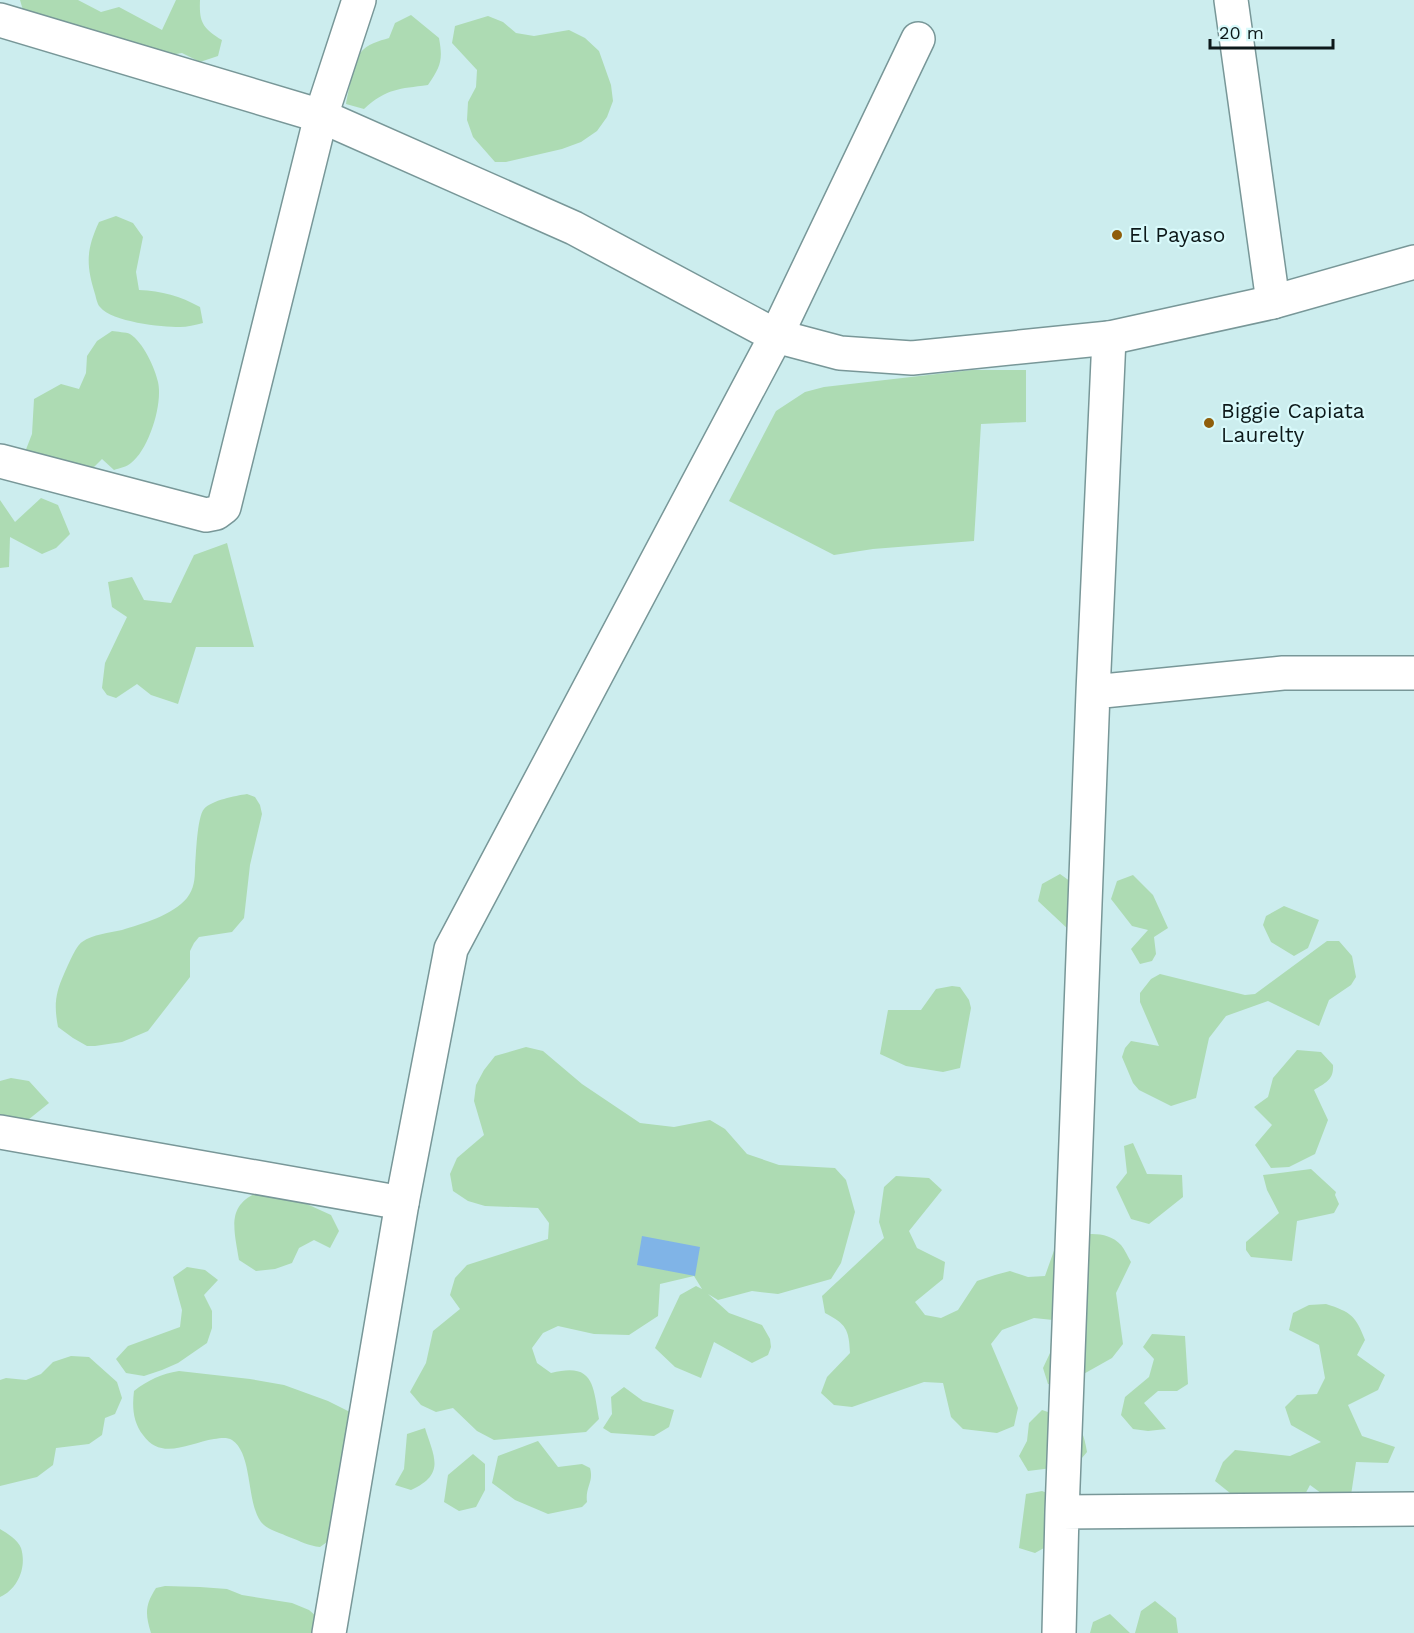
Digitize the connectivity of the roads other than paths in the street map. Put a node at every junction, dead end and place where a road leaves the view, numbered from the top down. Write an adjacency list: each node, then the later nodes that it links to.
1 (360, 0): 5 (street)
2 (1231, 0): 7 (street)
3 (0, 20): 5 (street)
4 (918, 39): 8 (street)
5 (321, 116): 8 (street); 10 (street)
6 (1414, 262): 7 (street)
7 (1274, 303): 9 (street)
8 (776, 336): 9 (street); 14 (street)
9 (1109, 338): 12 (street)
10 (0, 460)
11 (1414, 674): 12 (street)
12 (1093, 692): 16 (street)
13 (0, 1132): 14 (street)
14 (402, 1203): 17 (street)
15 (1414, 1509): 16 (street)
16 (1062, 1512): 18 (street)
17 (329, 1633)
18 (1059, 1633)

